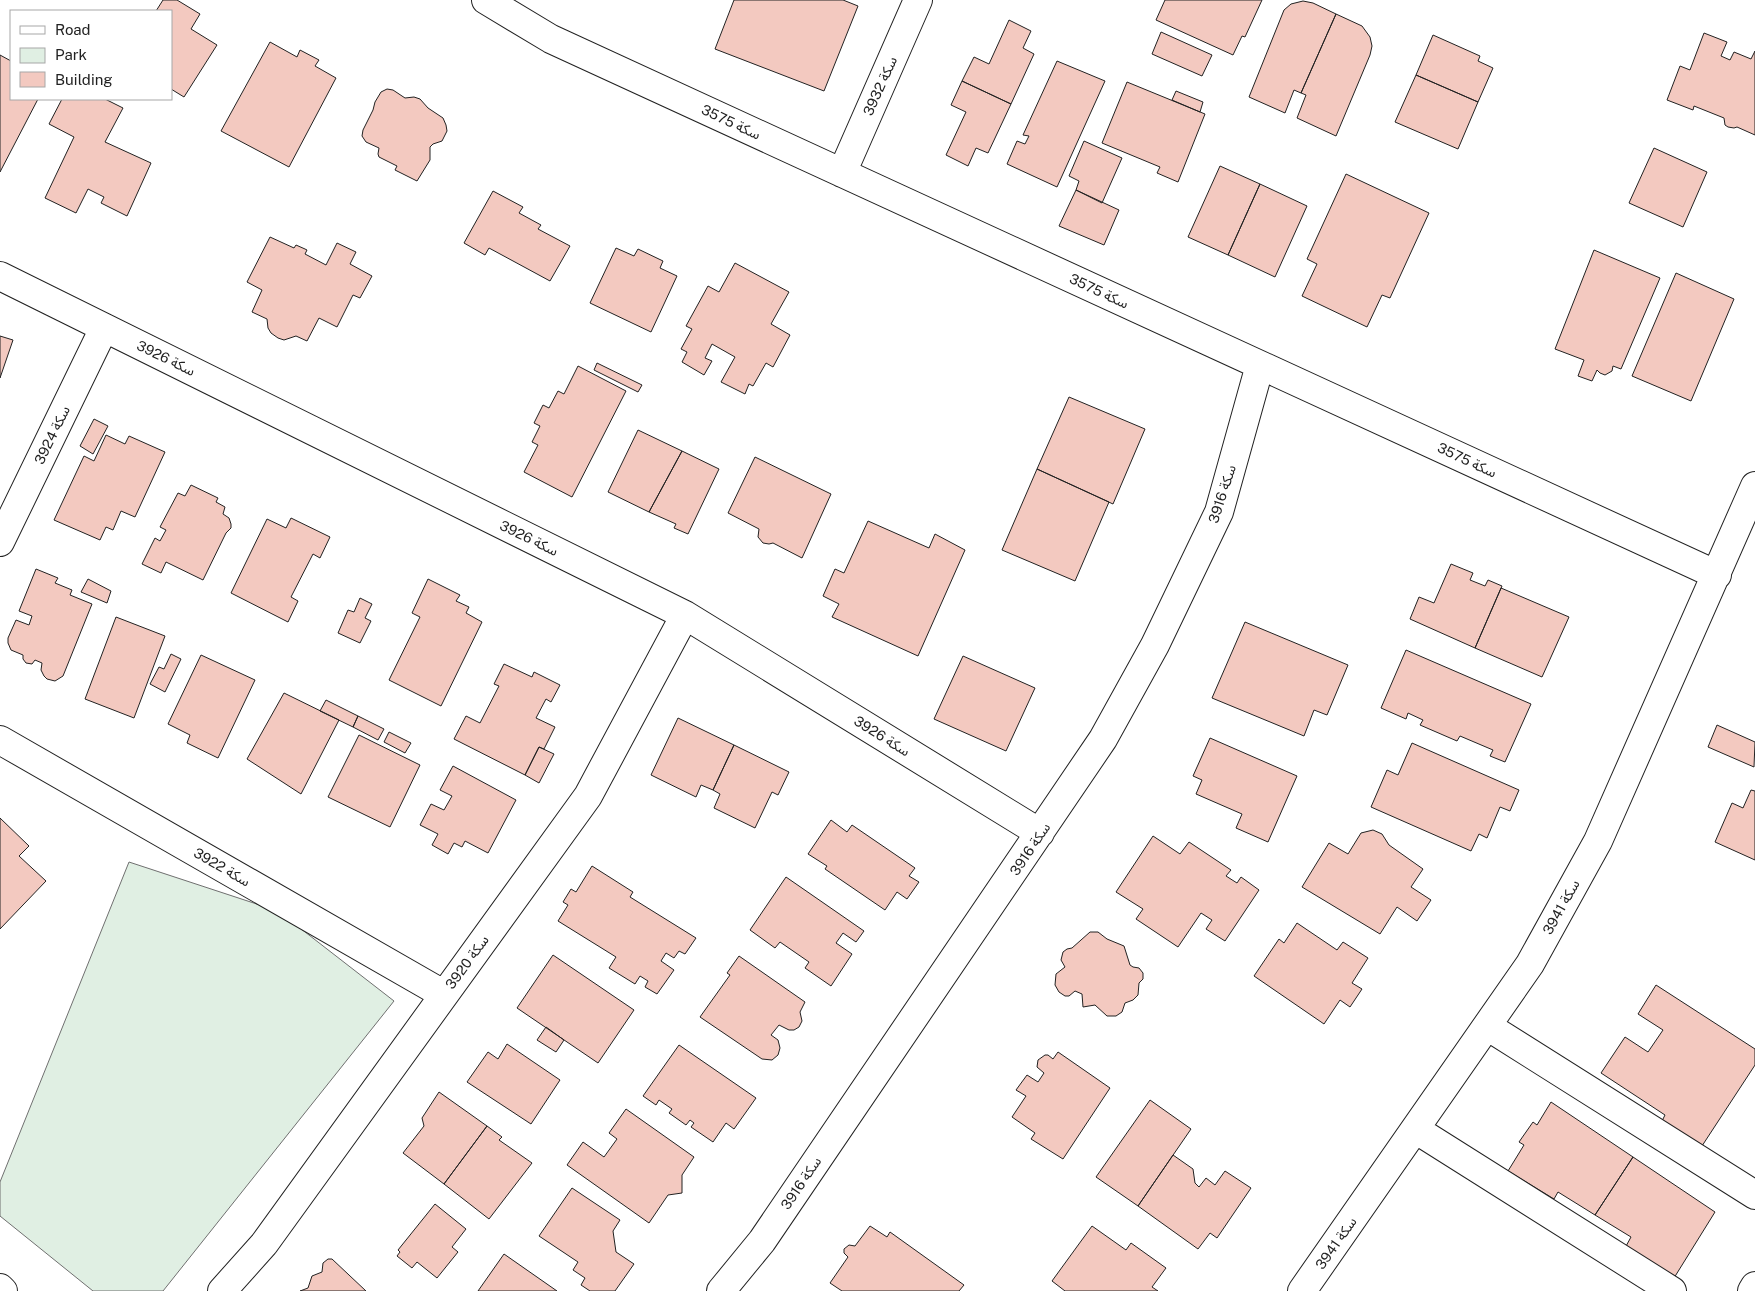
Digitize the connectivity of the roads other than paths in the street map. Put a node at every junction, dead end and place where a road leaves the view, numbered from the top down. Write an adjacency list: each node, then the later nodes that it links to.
1 (486, 0): 3 (street, سكة 3575)
2 (918, 0): 3 (street, سكة 3932)
3 (842, 173): 6 (street, سكة 3575)
4 (0, 276): 5 (street, سكة 3926)
5 (104, 328): 8 (street, سكة 3924); 10 (street, سكة 3926)
6 (1260, 365): 9 (street, سكة 3575); 12 (street, سكة 3916)
7 (1755, 486): 9 (street, سكة 3941)
8 (0, 542)
9 (1717, 575): 14 (street, سكة 3941)
10 (685, 615): 12 (street, سكة 3926); 13 (street, سكة 3920)
11 (0, 740): 13 (street, سكة 3922)
12 (1040, 833): 21 (street, سكة 3916)
13 (443, 994): 20 (street, سكة 3920)
14 (1487, 1026): 15 (street, سكة 3941); 16 (street)
15 (1415, 1129): 22 (street, سكة 3941); 23 (street)
16 (1755, 1195)
17 (1755, 1286): 24 (street)
18 (0, 1288): 19 (street)
19 (3, 1291)
20 (222, 1291)
21 (721, 1291)
22 (1302, 1291)
23 (1672, 1291)
24 (1752, 1291)

